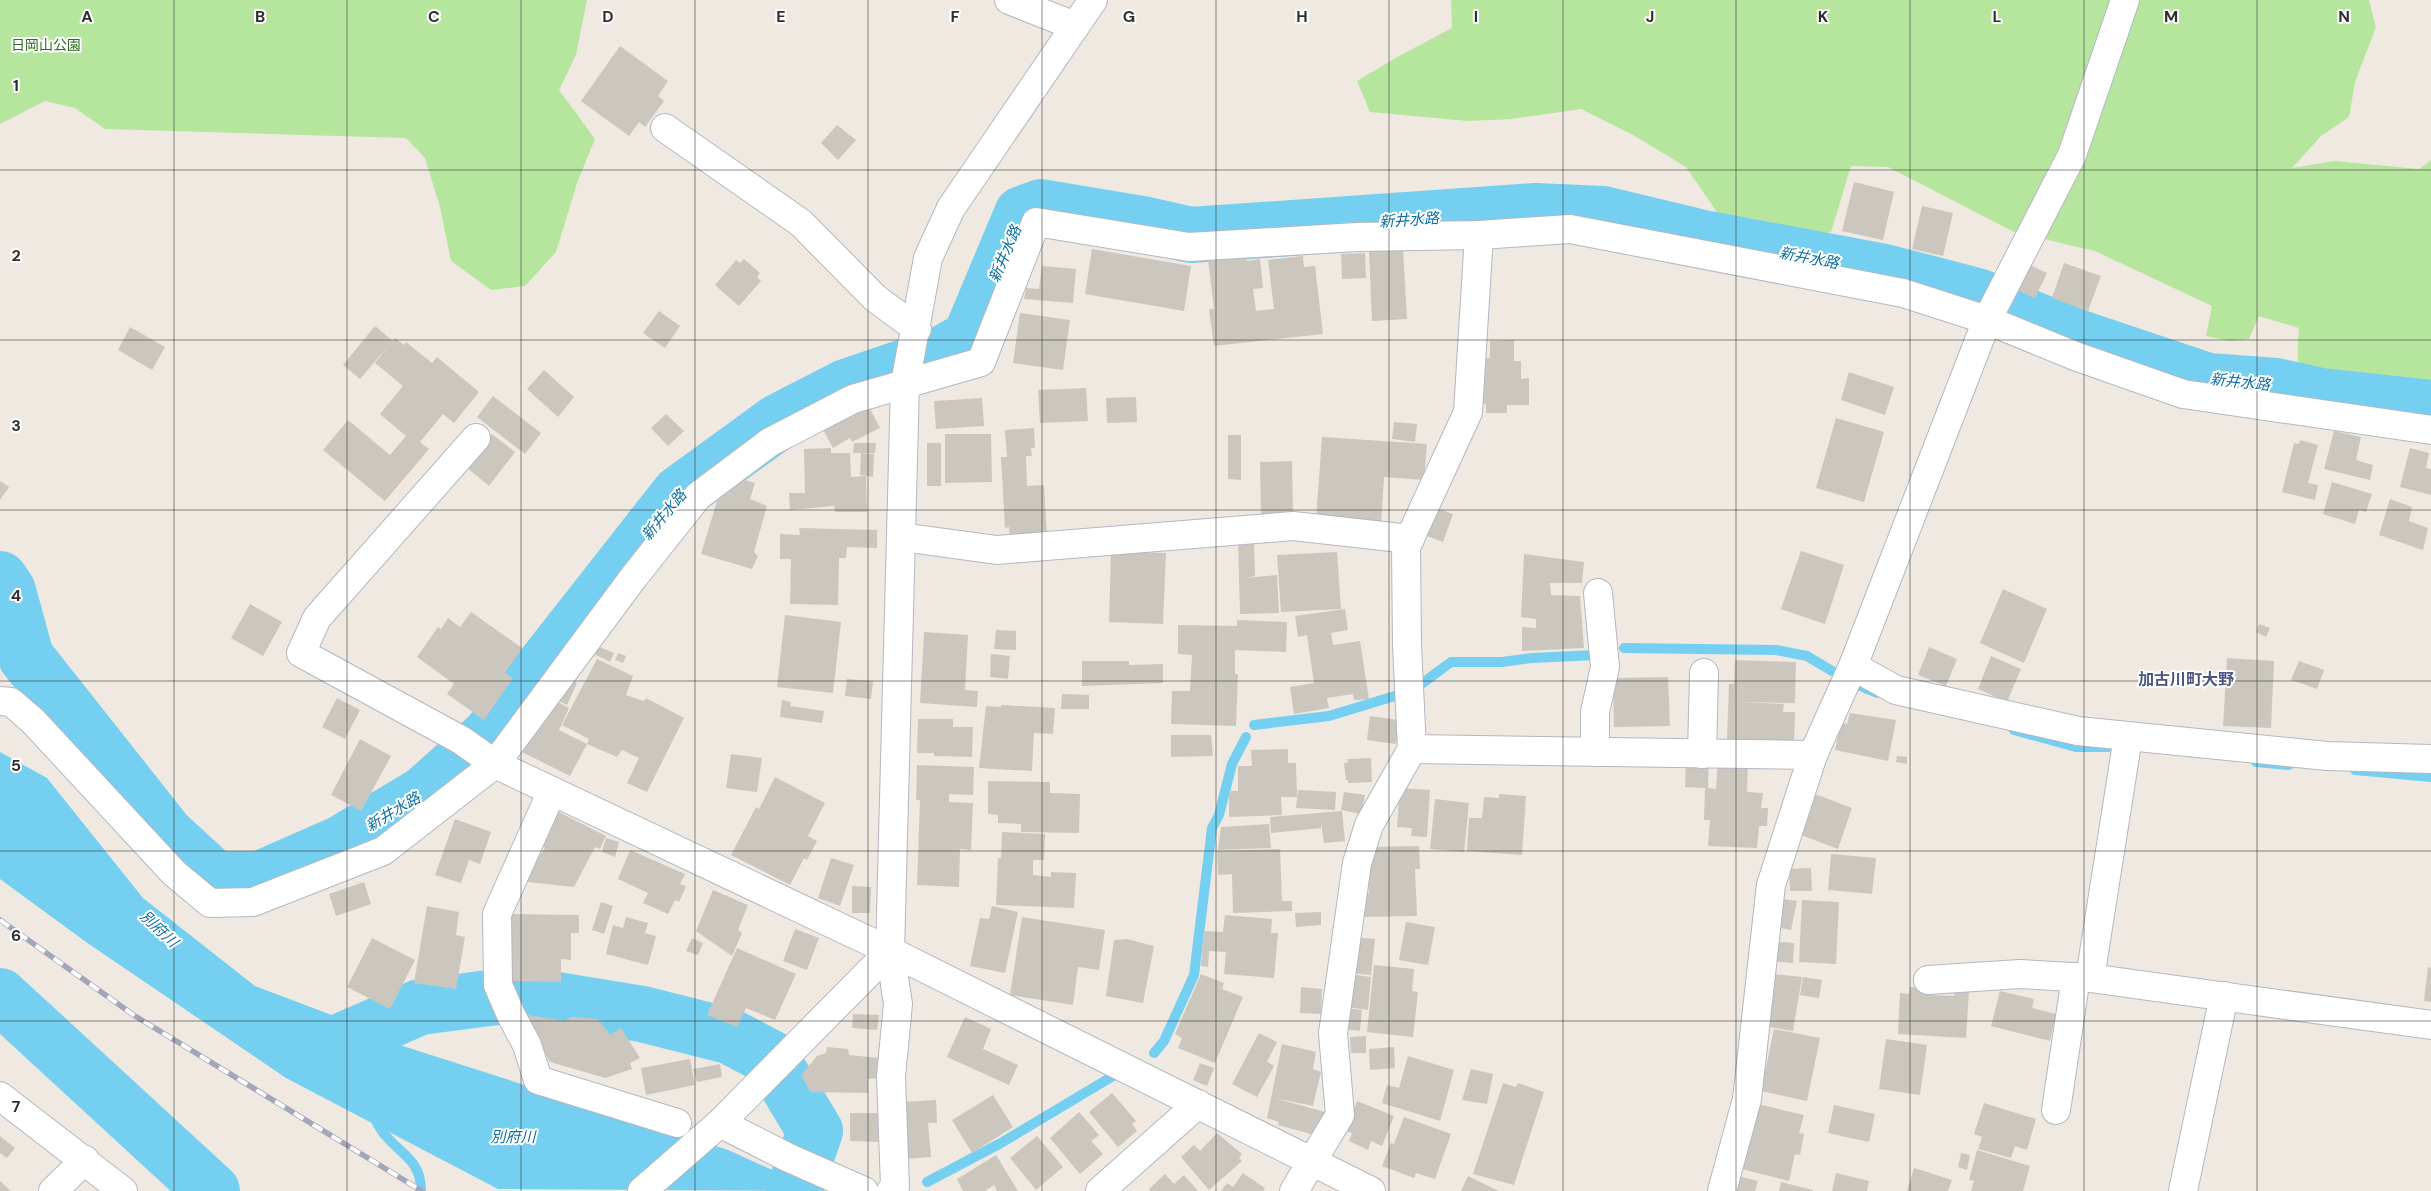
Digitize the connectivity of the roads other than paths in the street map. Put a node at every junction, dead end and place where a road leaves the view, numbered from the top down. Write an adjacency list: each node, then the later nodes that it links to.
1 (1009, 0): 4 (street)
2 (1092, 0): 4 (street)
3 (2125, 0): 7 (street)
4 (1074, 26): 8 (street)
5 (665, 128): 8 (street)
6 (1478, 235): 7 (street); 9 (street); 13 (street)
7 (1987, 320): 10 (street); 15 (street)
8 (917, 329): 9 (street)
9 (905, 384): 12 (street); 24 (street)
10 (2431, 430)
11 (476, 438): 24 (street)
12 (901, 537): 13 (street); 26 (street)
13 (1410, 539): 19 (street)
14 (1598, 593): 20 (street)
15 (1853, 666): 18 (street); 22 (street)
16 (1704, 673): 21 (street)
17 (0, 701): 24 (street)
18 (2128, 737): 23 (street); 27 (street)
19 (1412, 749): 20 (street); 37 (street)
20 (1595, 752): 21 (street)
21 (1702, 754): 22 (street)
22 (1813, 756): 46 (street)
23 (2431, 759)
24 (495, 764): 25 (street)
25 (552, 791): 26 (street); 34 (street)
26 (890, 951): 32 (street); 35 (street); 42 (street)
27 (2083, 977): 28 (street); 29 (street); 33 (street)
28 (1928, 980)
29 (2224, 996): 30 (street); 47 (street)
30 (2431, 1025)
31 (0, 1096): 36 (street)
32 (1198, 1104): 37 (street); 43 (street)
33 (2056, 1110)
34 (677, 1123)
35 (720, 1124): 40 (street); 41 (street)
36 (84, 1160): 38 (street); 39 (street)
37 (1314, 1162): 44 (street); 45 (street)
38 (53, 1191)
39 (124, 1191)
40 (642, 1191)
41 (864, 1191)
42 (890, 1191)
43 (1100, 1191)
44 (1294, 1191)
45 (1371, 1191)
46 (1722, 1191)
47 (2183, 1191)

